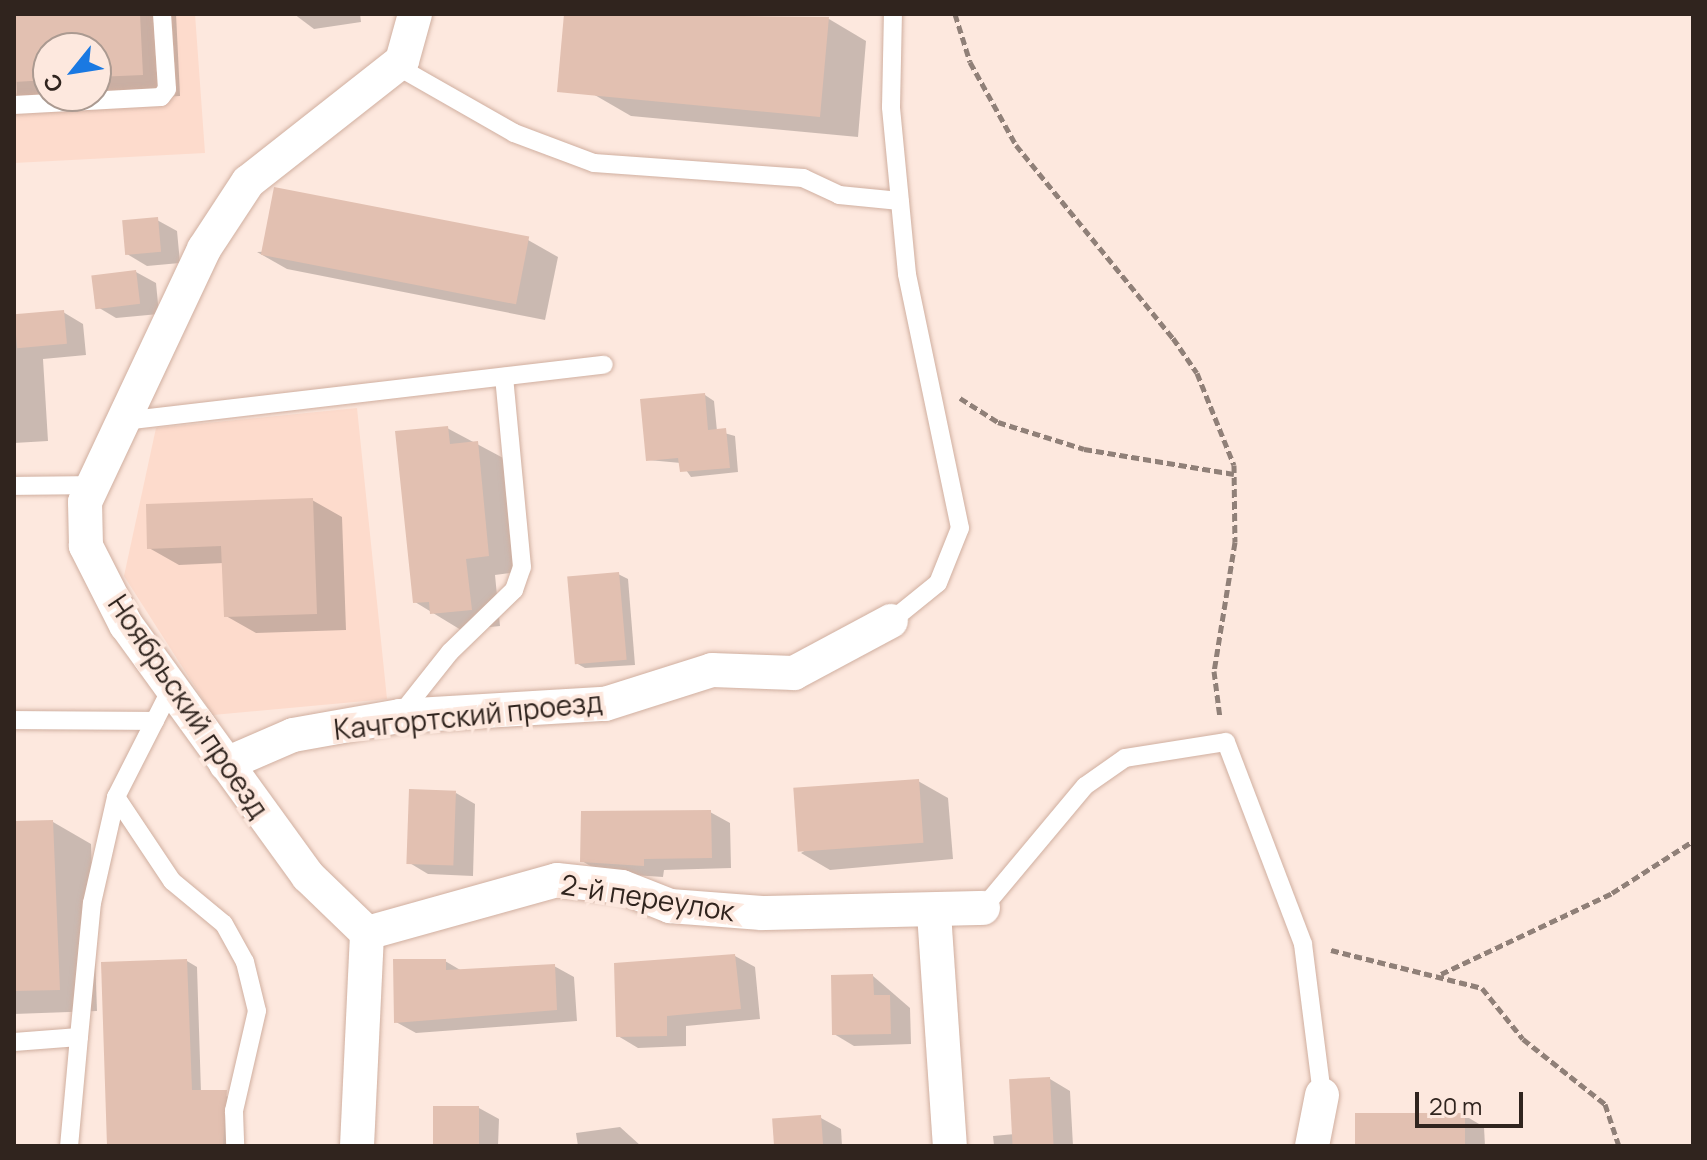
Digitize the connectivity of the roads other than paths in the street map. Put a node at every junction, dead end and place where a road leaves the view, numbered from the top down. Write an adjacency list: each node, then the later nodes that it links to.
1 (162, 14): 5 (lane)
2 (415, 14): 4 (street)
3 (893, 14): 6 (lane)
4 (395, 65): 6 (lane); 9 (street, Ноябрьский проезд)
5 (14, 105)
6 (900, 201): 12 (lane)
7 (604, 365): 8 (lane)
8 (504, 377): 9 (lane); 14 (lane)
9 (124, 421): 10 (street, Ноябрьский проезд)
10 (92, 485): 11 (lane); 13 (street, Ноябрьский проезд)
11 (14, 486)
12 (891, 621): 14 (street, Качгортский проезд)
13 (171, 689): 16 (lane); 17 (street, Ноябрьский проезд)
14 (400, 716): 17 (street, Качгортский проезд)
15 (14, 720): 16 (lane)
16 (155, 721): 18 (lane)
17 (226, 764): 21 (street, Ноябрьский проезд)
18 (116, 797): 22 (lane); 26 (lane)
19 (983, 908): 20 (street, 2-й переулок); 24 (lane)
20 (934, 913): 21 (street, 2-й переулок); 28 (street)
21 (367, 933): 27 (street)
22 (79, 1037): 23 (lane); 25 (lane)
23 (14, 1042)
24 (1322, 1095): 29 (street)
25 (69, 1146)
26 (235, 1146)
27 (357, 1146)
28 (950, 1146)
29 (1312, 1146)

